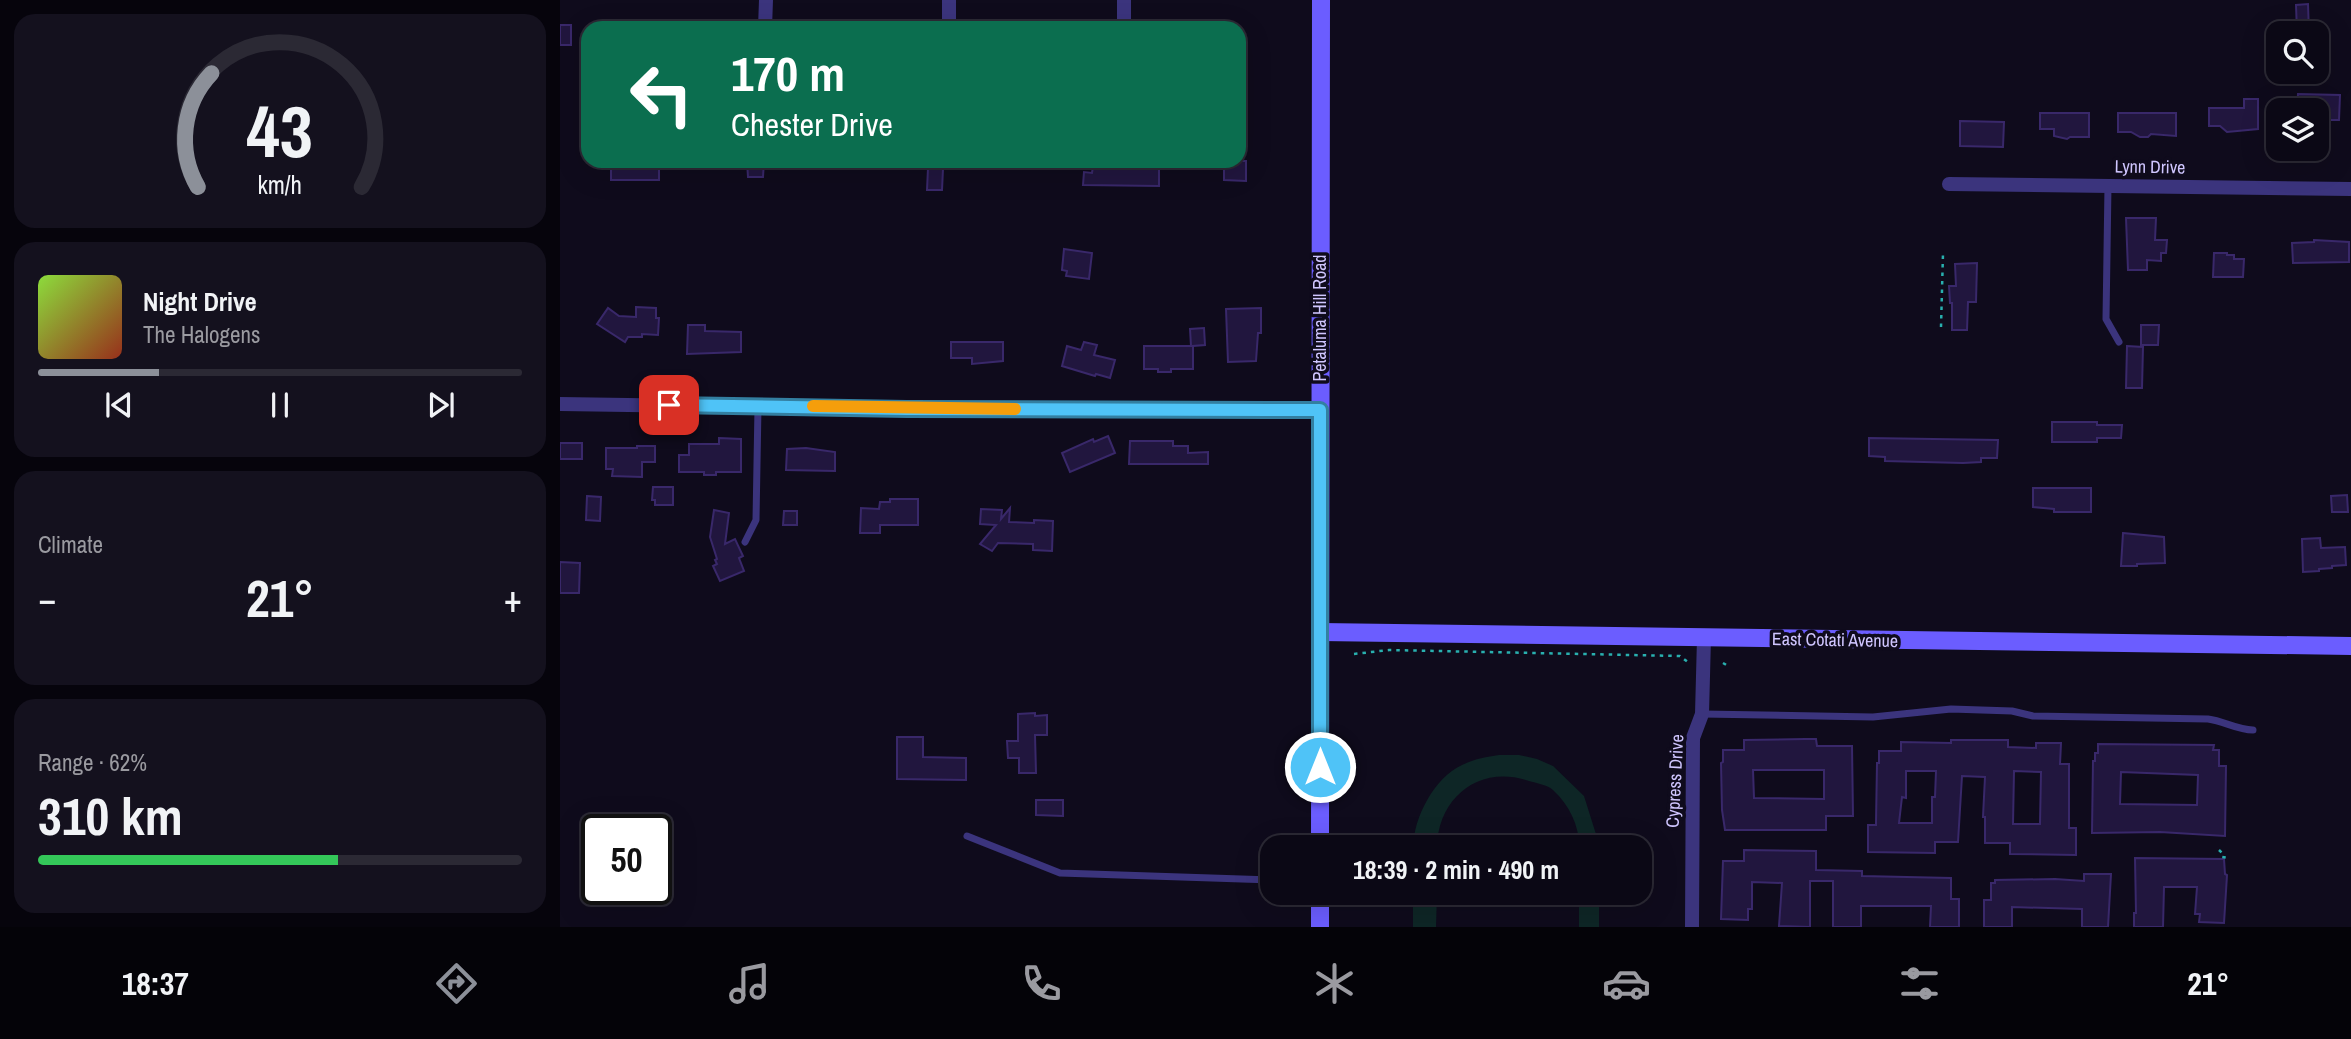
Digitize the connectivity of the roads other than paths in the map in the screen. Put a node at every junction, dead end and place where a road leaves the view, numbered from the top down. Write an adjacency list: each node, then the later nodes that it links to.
1 (766, 0): 5 (street)
2 (949, 0): 6 (street)
3 (1124, 0): 7 (street)
4 (1321, 0): 14 (main road, Petaluma Hill Road)
5 (765, 21)
6 (949, 21)
7 (1124, 21)
8 (1949, 184): 9 (street, Lynn Drive)
9 (2108, 186): 10 (street, Lynn Drive); 11 (lane)
10 (2351, 189)
11 (2119, 342)
12 (560, 404): 13 (street)
13 (758, 406): 14 (street); 15 (lane)
14 (1320, 410): 16 (main road, Petaluma Hill Road)
15 (745, 542)
16 (1320, 632): 17 (main road, East Cotati Avenue); 21 (main road, Petaluma Hill Road)
17 (1704, 638): 18 (main road, East Cotati Avenue); 19 (street, Cypress Drive)
18 (2351, 646)
19 (1702, 714): 20 (lane); 26 (street, Cypress Drive)
20 (2253, 730)
21 (1320, 835)
22 (967, 836): 23 (lane)
23 (1260, 880)
24 (1320, 905): 25 (main road)
25 (1320, 927)
26 (1692, 927)

